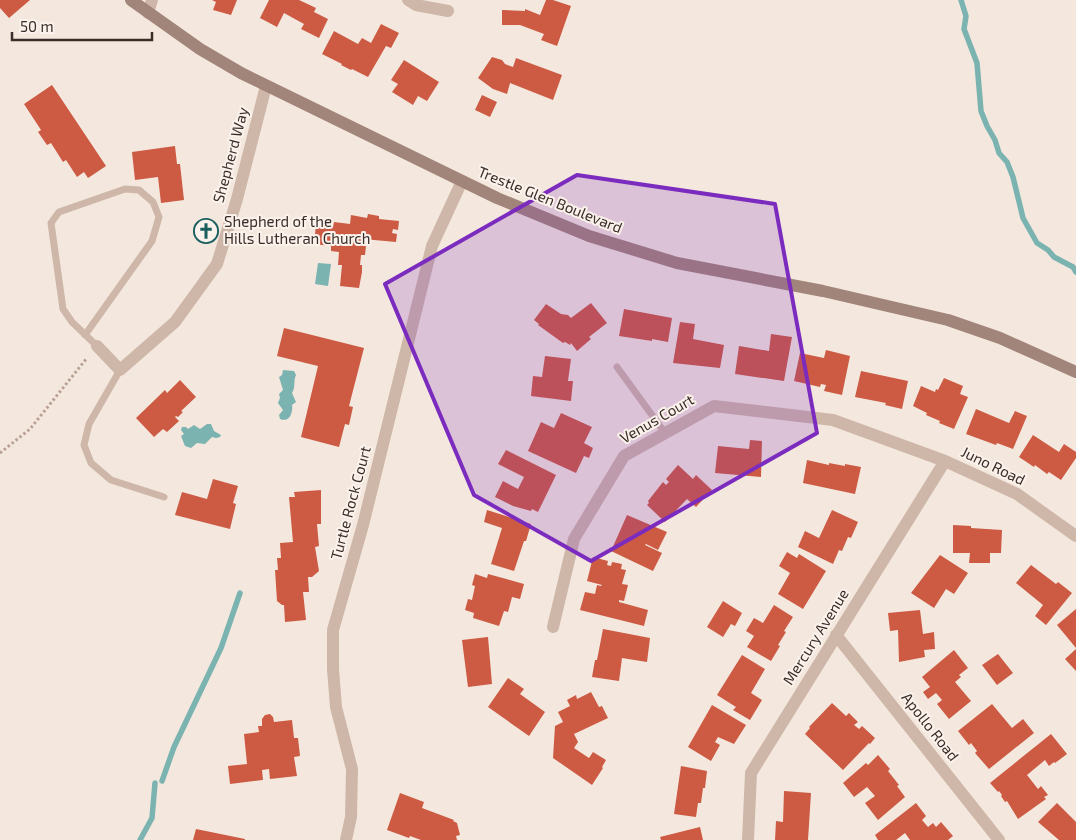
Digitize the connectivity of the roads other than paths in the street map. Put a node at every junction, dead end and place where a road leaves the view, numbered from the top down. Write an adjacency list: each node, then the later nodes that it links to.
1 (131, 0): 5 (street, Trestle Glen Boulevard)
2 (152, 0): 5 (street)
3 (408, 0): 4 (street)
4 (448, 11)
5 (148, 13): 6 (street, Trestle Glen Boulevard)
6 (266, 86): 7 (street, Trestle Glen Boulevard); 11 (street, Shepherd Way)
7 (462, 181): 12 (street, Trestle Glen Boulevard); 19 (street, Turtle Rock Court)
8 (85, 335): 8 (lane); 9 (lane)
9 (97, 346): 11 (street)
10 (617, 367): 13 (lane)
11 (120, 370): 15 (lane)
12 (1076, 372)
13 (665, 433): 14 (street, Venus Court); 17 (street, Venus Court)
14 (945, 461): 16 (street, Juno Road); 18 (street, Mercury Avenue)
15 (164, 496)
16 (1076, 536)
17 (553, 627)
18 (836, 635): 20 (street, Mercury Avenue); 21 (street, Apollo Road)
19 (346, 840)
20 (748, 840)
21 (999, 840)

